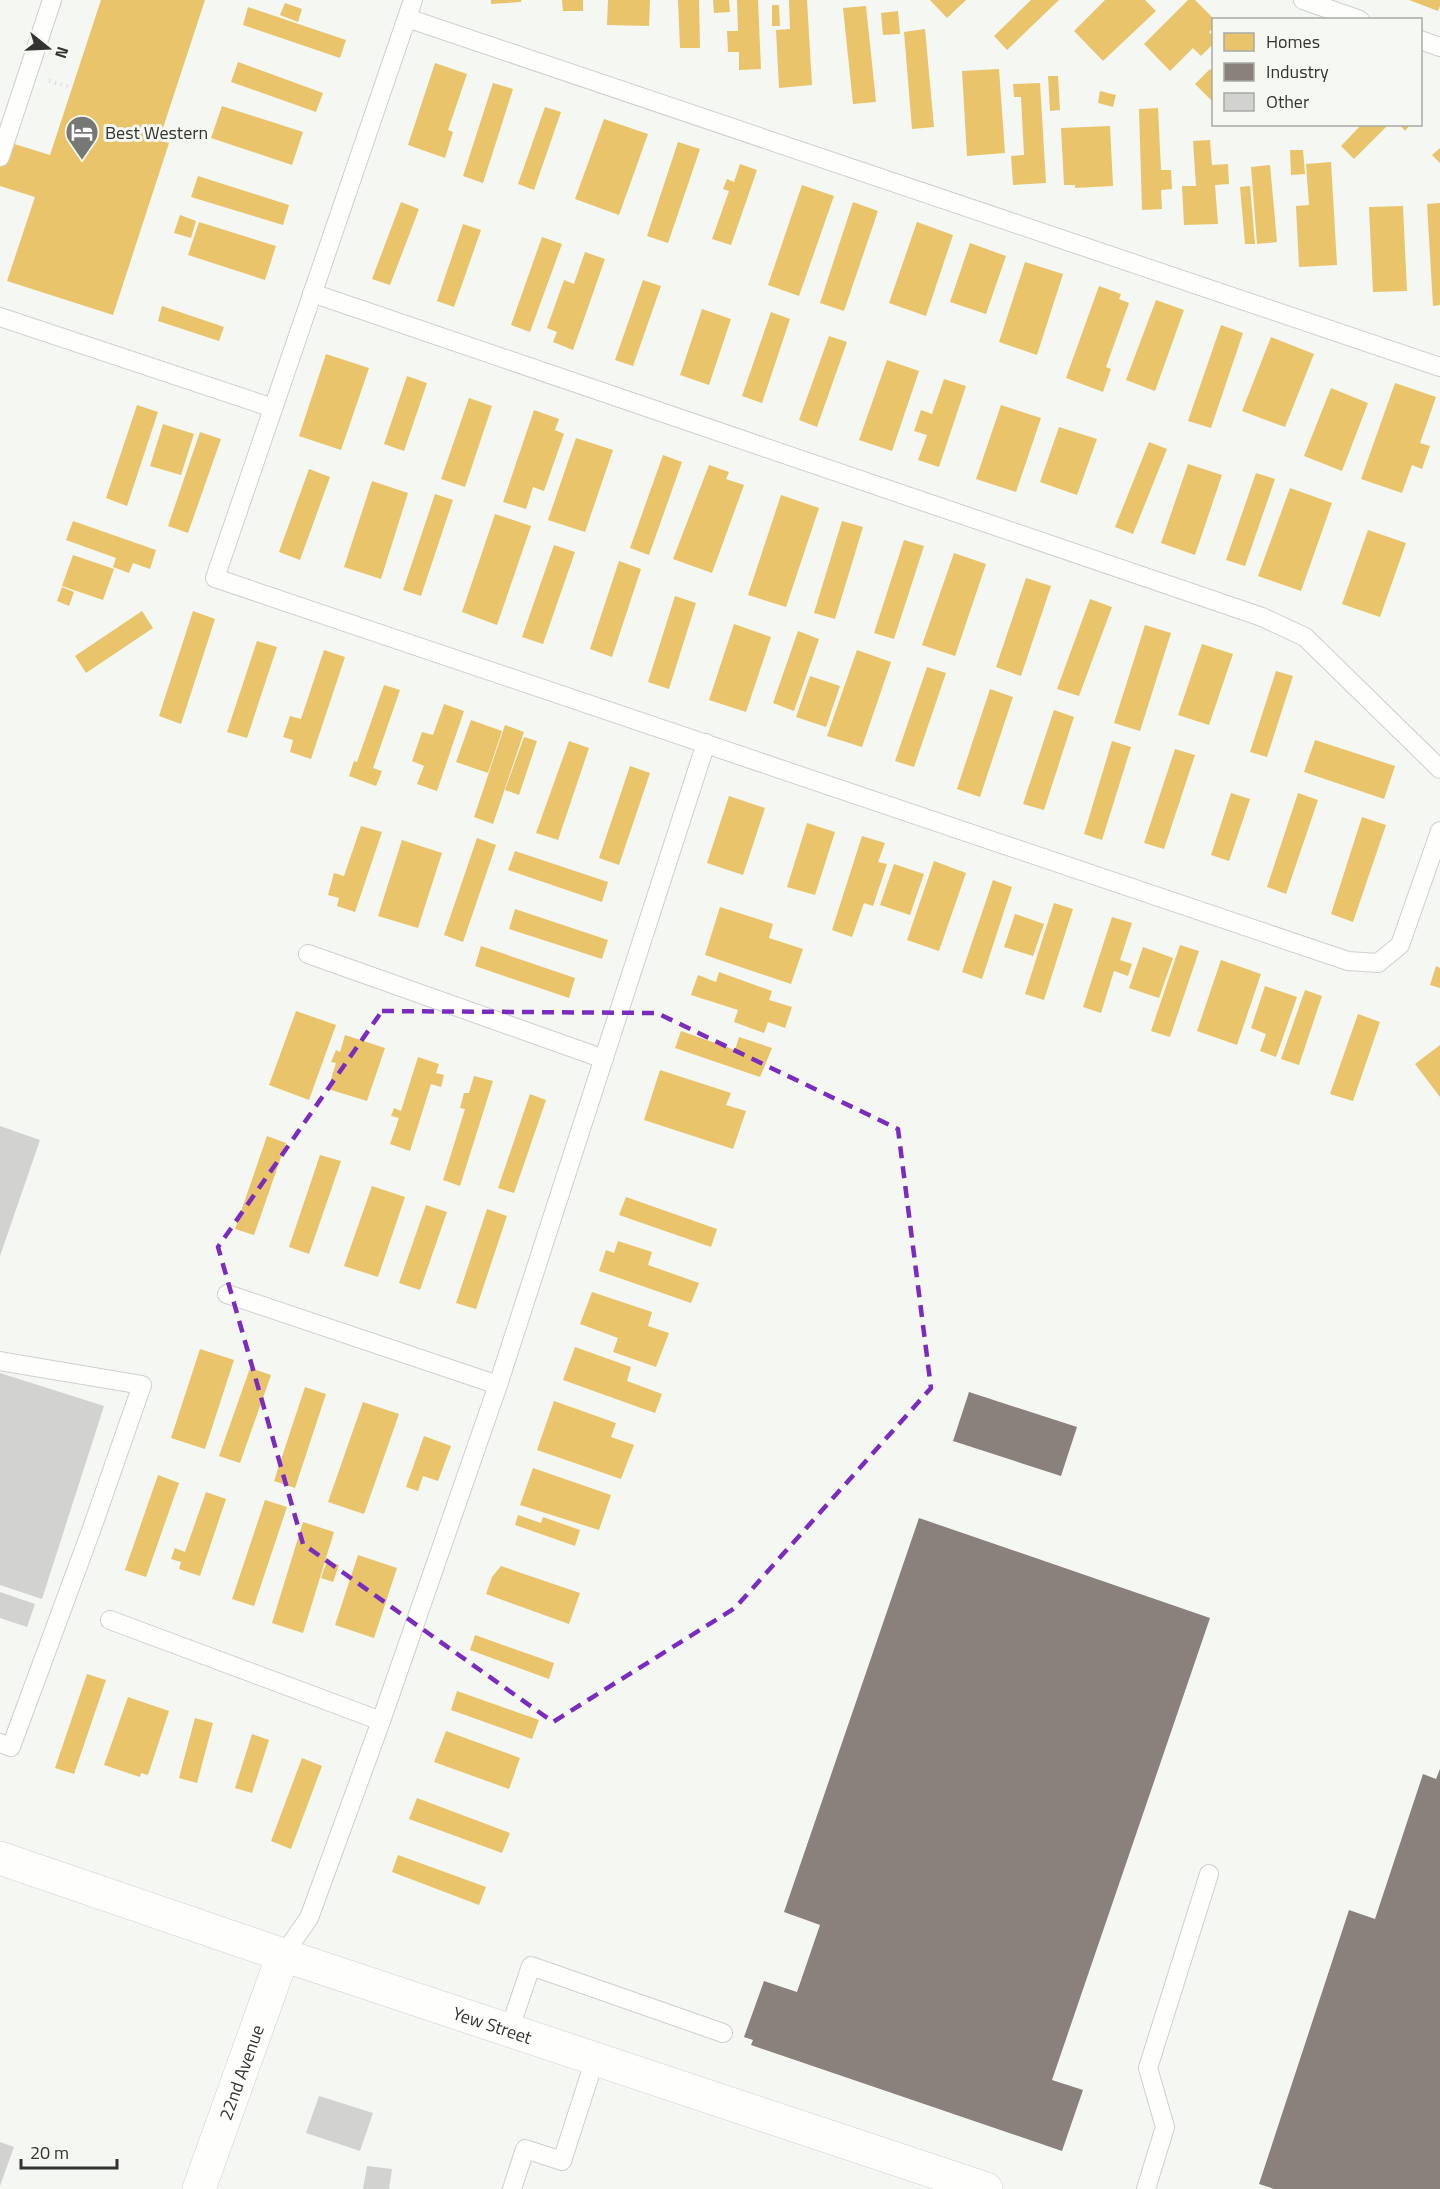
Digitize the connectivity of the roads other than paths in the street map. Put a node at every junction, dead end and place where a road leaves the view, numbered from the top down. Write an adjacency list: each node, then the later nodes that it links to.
1 (52, 0): 8 (lane)
2 (412, 0): 4 (lane)
3 (1303, 0): 5 (lane)
4 (407, 18): 9 (lane); 11 (lane)
5 (1354, 18)
6 (1422, 41): 7 (lane)
7 (1440, 47)
8 (0, 157)
9 (312, 293): 12 (lane); 14 (lane)
10 (0, 317): 12 (lane)
11 (1440, 367)
12 (273, 408): 13 (lane)
13 (706, 744): 15 (lane); 17 (lane)
14 (1440, 769)
15 (1440, 831)
16 (308, 954): 17 (lane)
17 (604, 1059): 20 (lane)
18 (227, 1294): 20 (lane)
19 (0, 1361): 23 (lane)
20 (498, 1385): 22 (lane)
21 (110, 1620): 22 (lane)
22 (381, 1721): 26 (lane)
23 (0, 1743)
24 (0, 1858): 26 (street, Yew Street)
25 (1209, 1874): 33 (lane)
26 (283, 1956): 27 (street, Yew Street); 30 (street, 22nd Avenue)
27 (509, 2031): 28 (lane); 29 (street, Yew Street)
28 (723, 2033)
29 (595, 2059): 31 (lane); 32 (street, Yew Street)
30 (199, 2189)
31 (512, 2189)
32 (986, 2189)
33 (1146, 2189)

